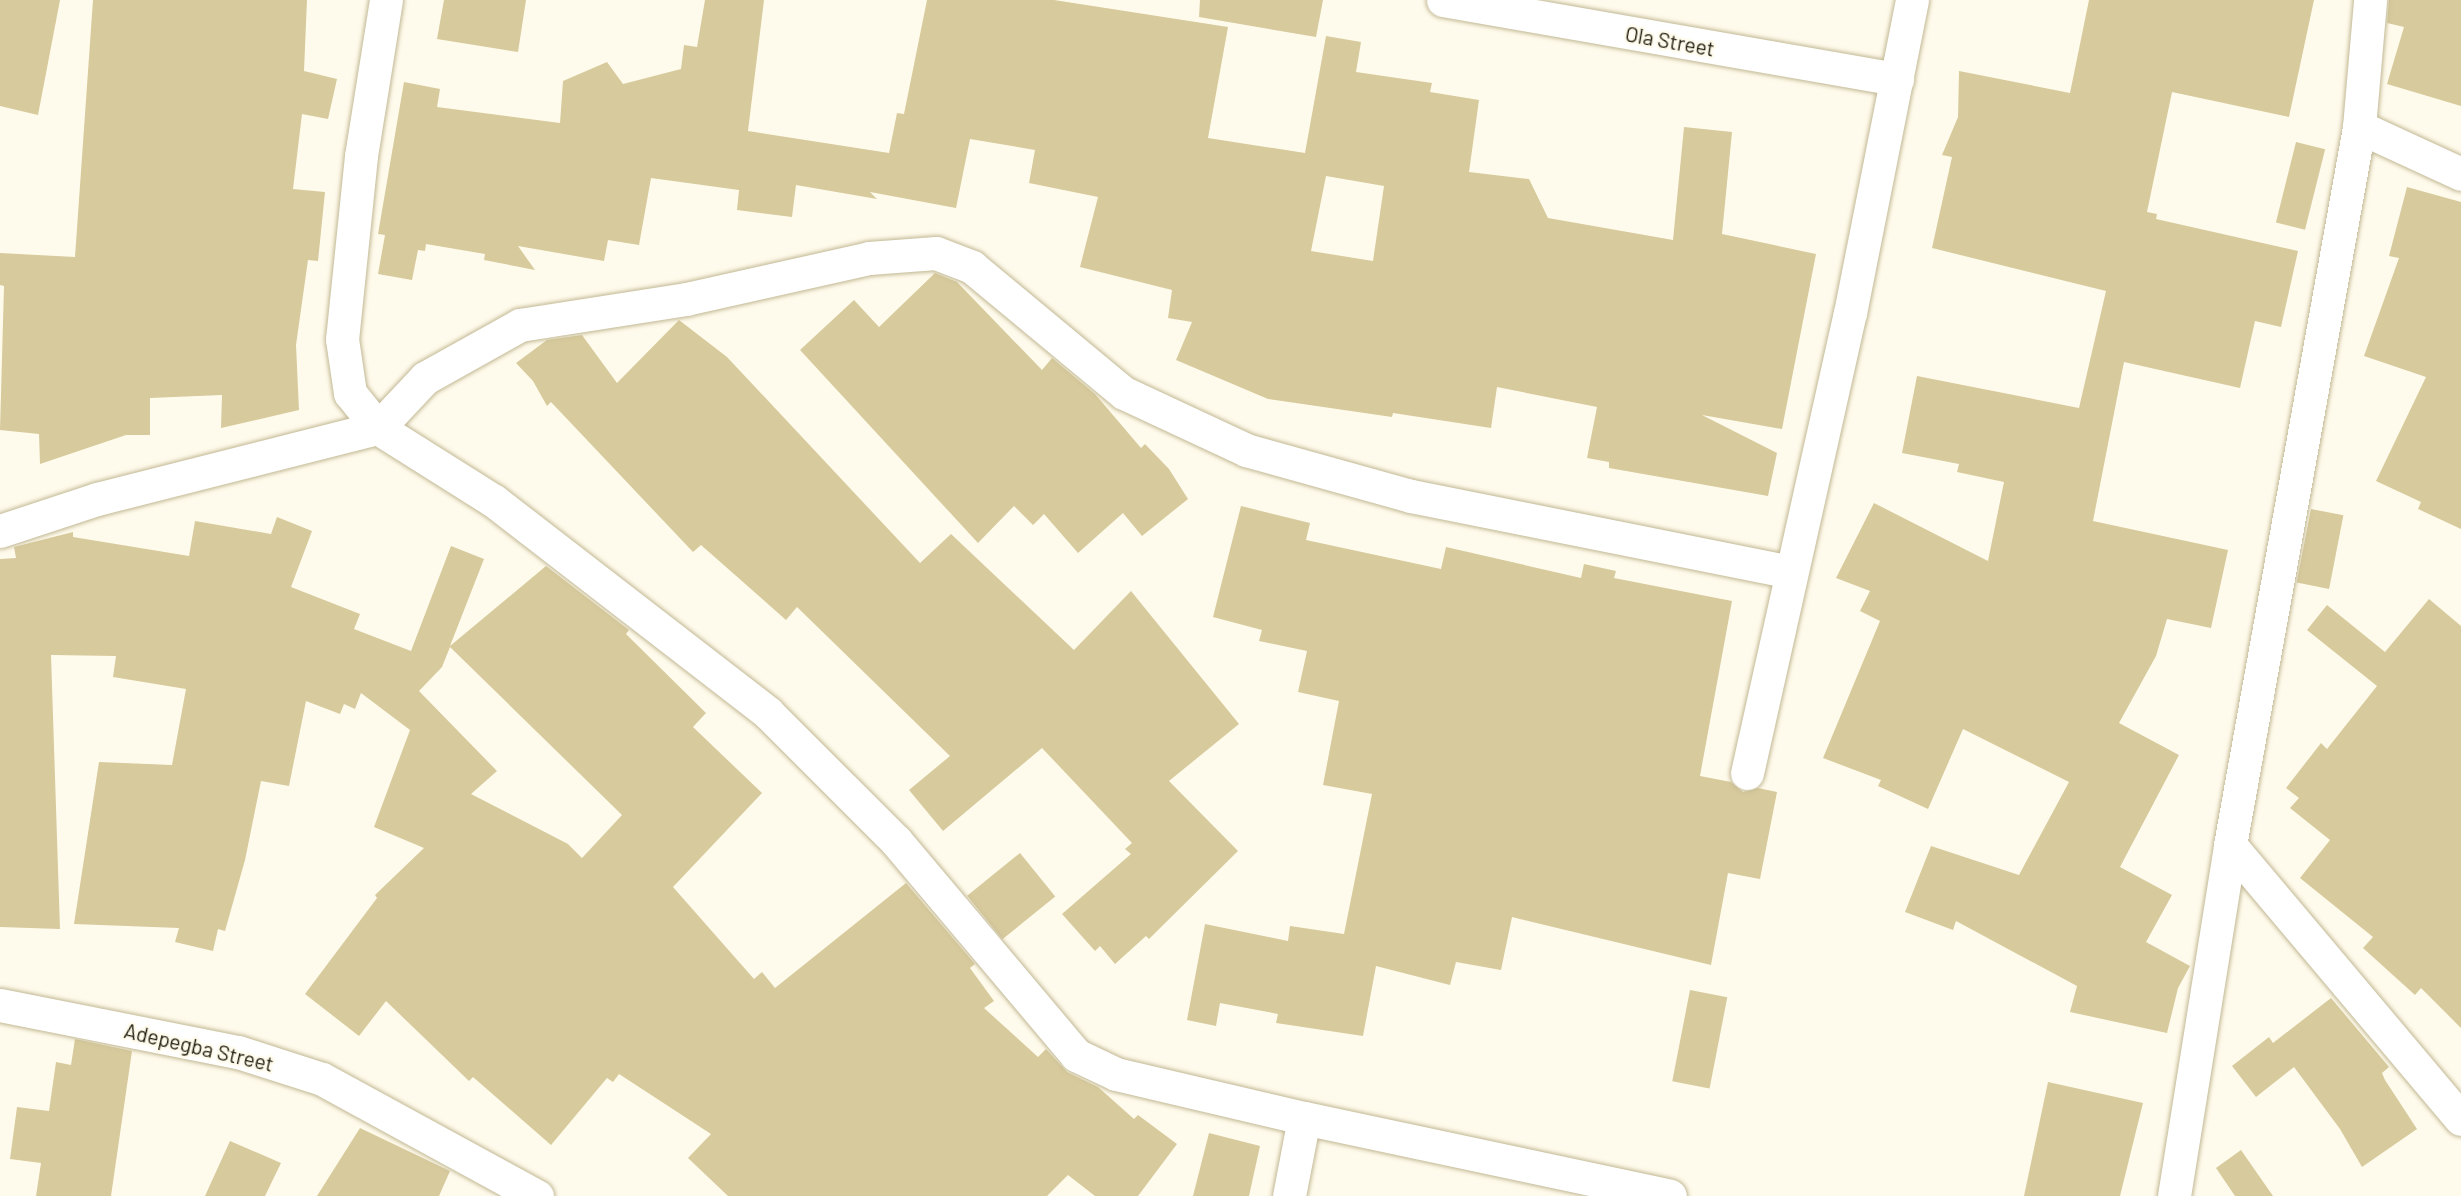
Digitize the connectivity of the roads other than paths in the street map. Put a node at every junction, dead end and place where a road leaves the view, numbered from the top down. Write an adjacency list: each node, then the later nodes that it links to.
1 (386, 0): 8 (street)
2 (1443, 0): 5 (street, Ola Street)
3 (1912, 0): 5 (street)
4 (2370, 0): 6 (street)
5 (1897, 79): 10 (street)
6 (2359, 127): 7 (street); 12 (street)
7 (2461, 174)
8 (378, 428): 9 (street); 10 (street); 14 (street)
9 (0, 531)
10 (1790, 572): 11 (street)
11 (1747, 773)
12 (2230, 845): 15 (street); 19 (street)
13 (0, 1005): 16 (street, Adepegba Street)
14 (1304, 1118): 17 (street); 18 (street)
15 (2461, 1119)
16 (537, 1196)
17 (1289, 1196)
18 (1670, 1196)
19 (2174, 1196)

